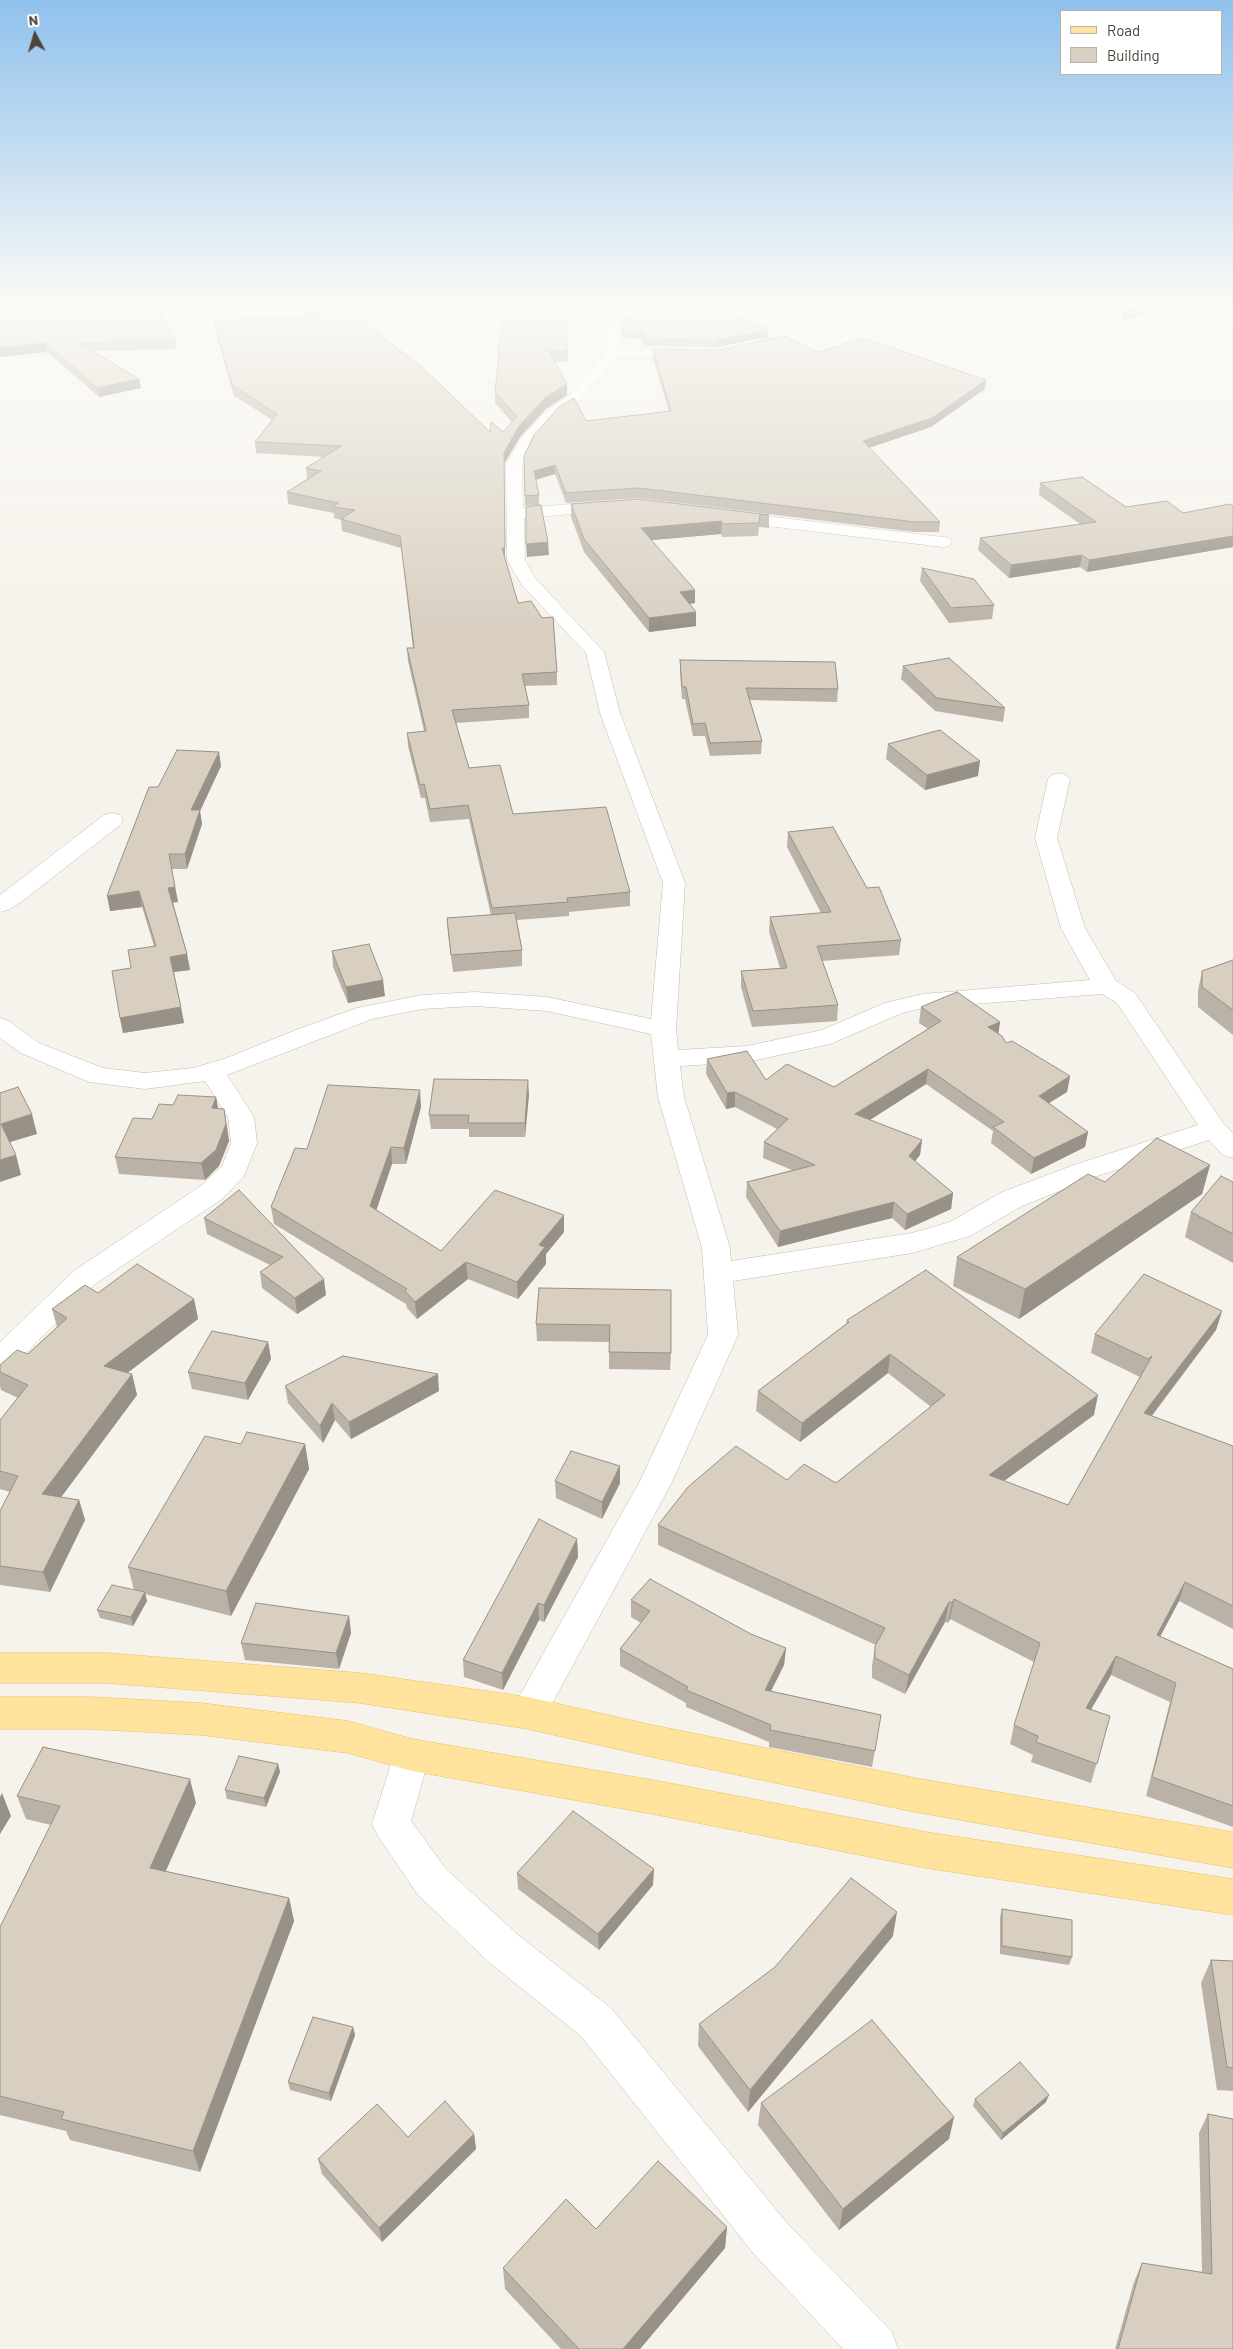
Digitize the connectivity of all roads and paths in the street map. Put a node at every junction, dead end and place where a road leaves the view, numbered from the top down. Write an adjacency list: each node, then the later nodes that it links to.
1 (552, 413): 3 (street)
2 (623, 506): 3 (street)
3 (514, 514): 11 (street)
4 (713, 514): 5 (street)
5 (943, 542)
6 (1059, 779): 9 (street)
7 (112, 820): 8 (street)
8 (0, 905)
9 (1106, 986): 12 (street); 14 (street)
10 (0, 1026): 13 (street)
11 (663, 1029): 12 (street); 13 (street)
12 (668, 1059): 15 (street)
13 (212, 1071): 16 (street)
14 (1224, 1139): 15 (street)
15 (718, 1273): 19 (street)
16 (0, 1360)
17 (0, 1668): 19 (main road)
18 (0, 1713): 20 (main road)
19 (528, 1713): 21 (main road)
20 (412, 1755): 22 (main road); 23 (street)
21 (1233, 1850)
22 (1233, 1896)
23 (875, 2349)

